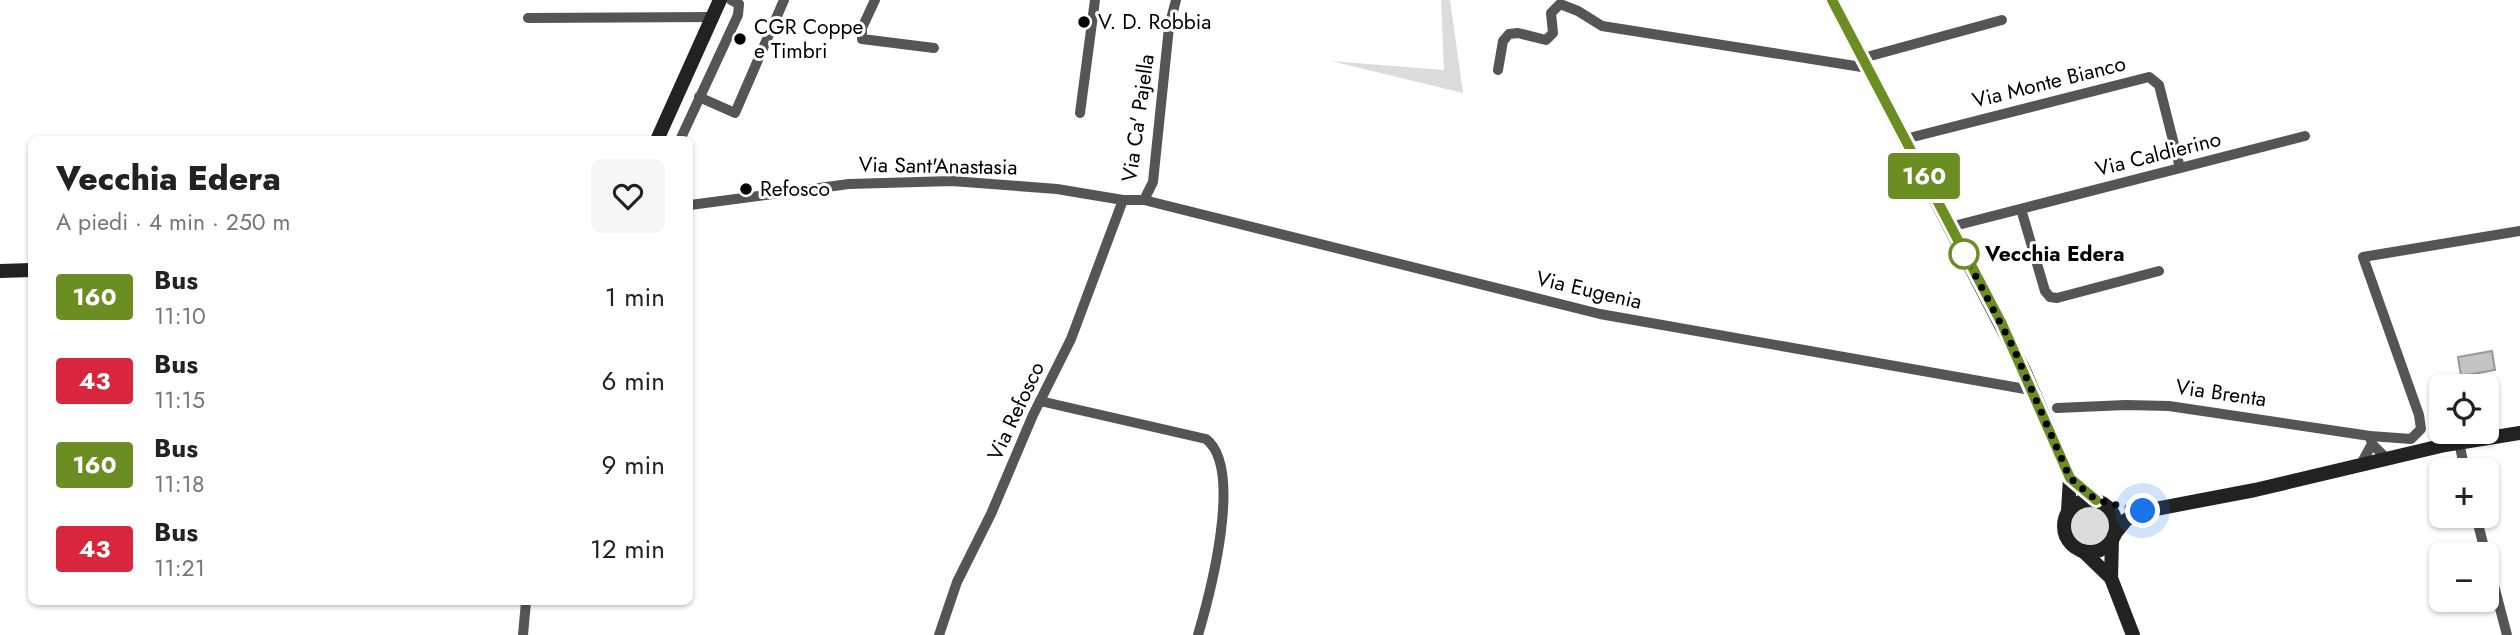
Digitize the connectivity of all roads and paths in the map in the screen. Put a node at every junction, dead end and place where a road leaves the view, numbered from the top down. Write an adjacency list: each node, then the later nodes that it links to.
1 (719, 0): 8 (main road)
2 (732, 0): 14 (street)
3 (784, 0): 14 (street)
4 (875, 0): 11 (street)
5 (1095, 0): 15 (street)
6 (1176, 0): 22 (street, Via Ca' Pajella)
7 (1832, 0): 12 (main road)
8 (712, 17): 9 (street); 16 (main road)
9 (528, 18)
10 (2003, 19): 12 (street)
11 (934, 48)
12 (1865, 63): 13 (street); 19 (main road)
13 (1498, 70)
14 (699, 97): 17 (street)
15 (1080, 113)
16 (659, 136)
17 (682, 136)
18 (2305, 136): 20 (street, Via Caldierino)
19 (1905, 139): 20 (street, Via Monte Bianco); 25 (main road)
20 (2180, 168): 24 (street, Via Caldierino)
21 (1124, 200): 22 (street, Via Sant'Anastasia); 23 (street, Via Sant'Anastasia); 31 (street, Via Refosco)
22 (1144, 200): 30 (street, Via Eugenia)
23 (693, 205)
24 (2021, 209): 25 (street, Via Caldierino); 29 (street)
25 (1950, 227): 30 (main road)
26 (2520, 231): 35 (street)
27 (28, 270): 28 (main road)
28 (0, 271)
29 (2159, 271)
30 (2032, 388): 39 (main road)
31 (1040, 401): 49 (street, Via Refosco); 50 (street)
32 (2057, 408): 35 (street, Via Brenta)
33 (2520, 433): 34 (main road)
34 (2499, 436)
35 (2371, 440): 37 (street); 38 (street)
36 (2450, 444): 37 (main road)
37 (2386, 458): 38 (main road)
38 (2361, 464): 42 (main road)
39 (2070, 478): 40 (main road); 41 (main road)
40 (2099, 501): 41 (main road); 42 (main road); 43 (main road)
41 (2068, 511): 44 (main road)
42 (2140, 512): 43 (main road)
43 (2113, 537): 44 (main road); 45 (main road)
44 (2083, 551): 45 (main road)
45 (2111, 578): 51 (main road)
46 (526, 605): 48 (street)
47 (2499, 605): 52 (street)
48 (523, 635)
49 (939, 635)
50 (1198, 635)
51 (2133, 635)
52 (2507, 635)

